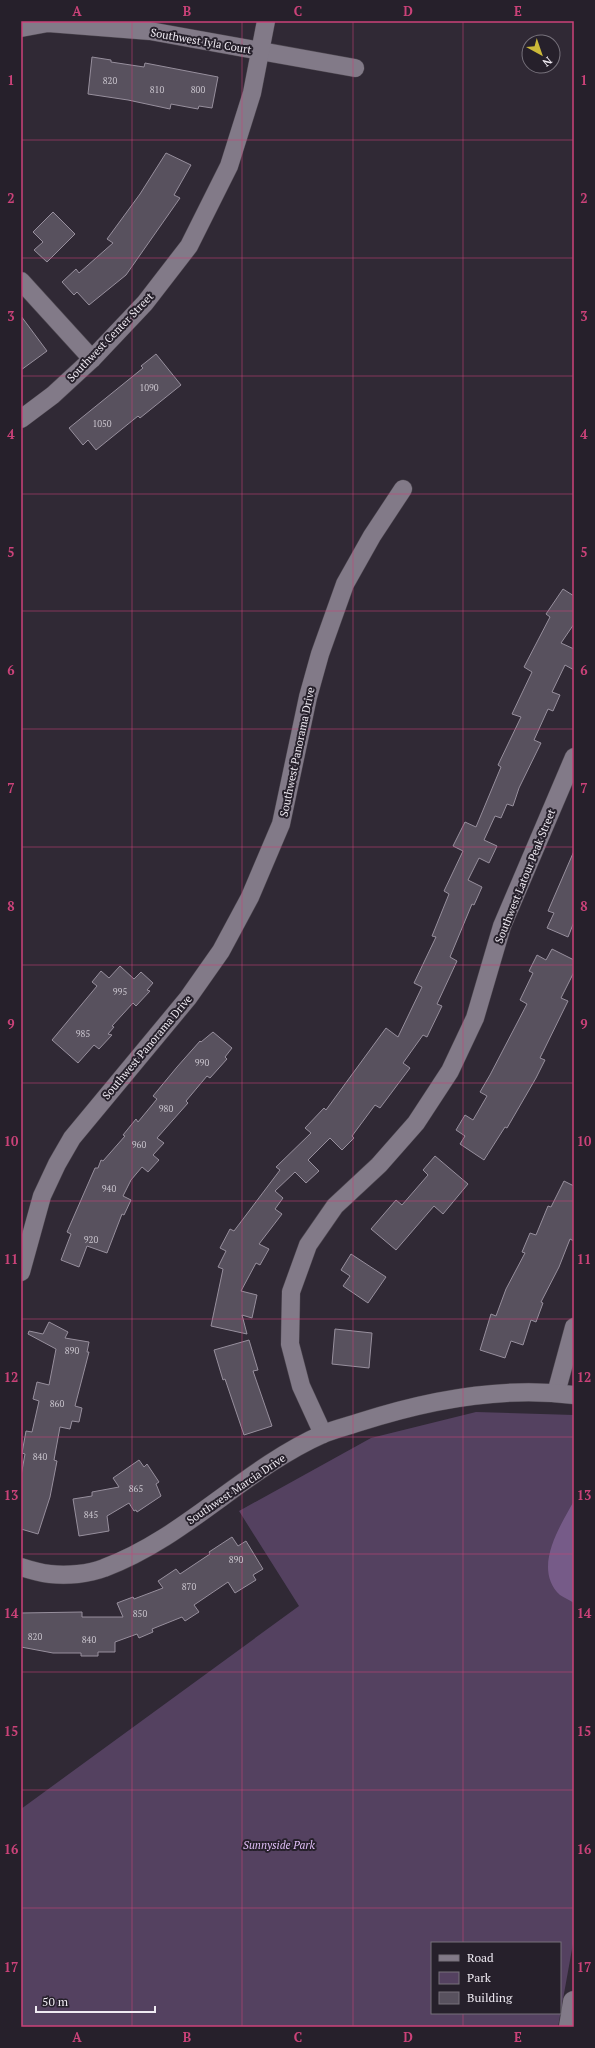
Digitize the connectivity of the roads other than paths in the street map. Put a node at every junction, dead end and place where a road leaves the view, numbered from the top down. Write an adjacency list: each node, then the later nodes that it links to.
1 (266, 21): 3 (street, Southwest Center Street)
2 (21, 28): 3 (street, Southwest Iyla Court)
3 (261, 51): 4 (street, Southwest Iyla Court); 6 (street, Southwest Center Street)
4 (355, 68)
5 (21, 281): 6 (street)
6 (92, 359): 7 (street, Southwest Center Street)
7 (21, 419)
8 (403, 489): 10 (street, Southwest Panorama Drive)
9 (573, 760): 14 (street, Southwest Latour Peak Street)
10 (21, 1272)
11 (574, 1327): 12 (street)
12 (556, 1393): 13 (street, Southwest Marcia Drive); 14 (street, Southwest Marcia Drive)
13 (574, 1395)
14 (323, 1434): 15 (street, Southwest Marcia Drive)
15 (21, 1567)
16 (574, 2002): 17 (main road)
17 (570, 2027)

